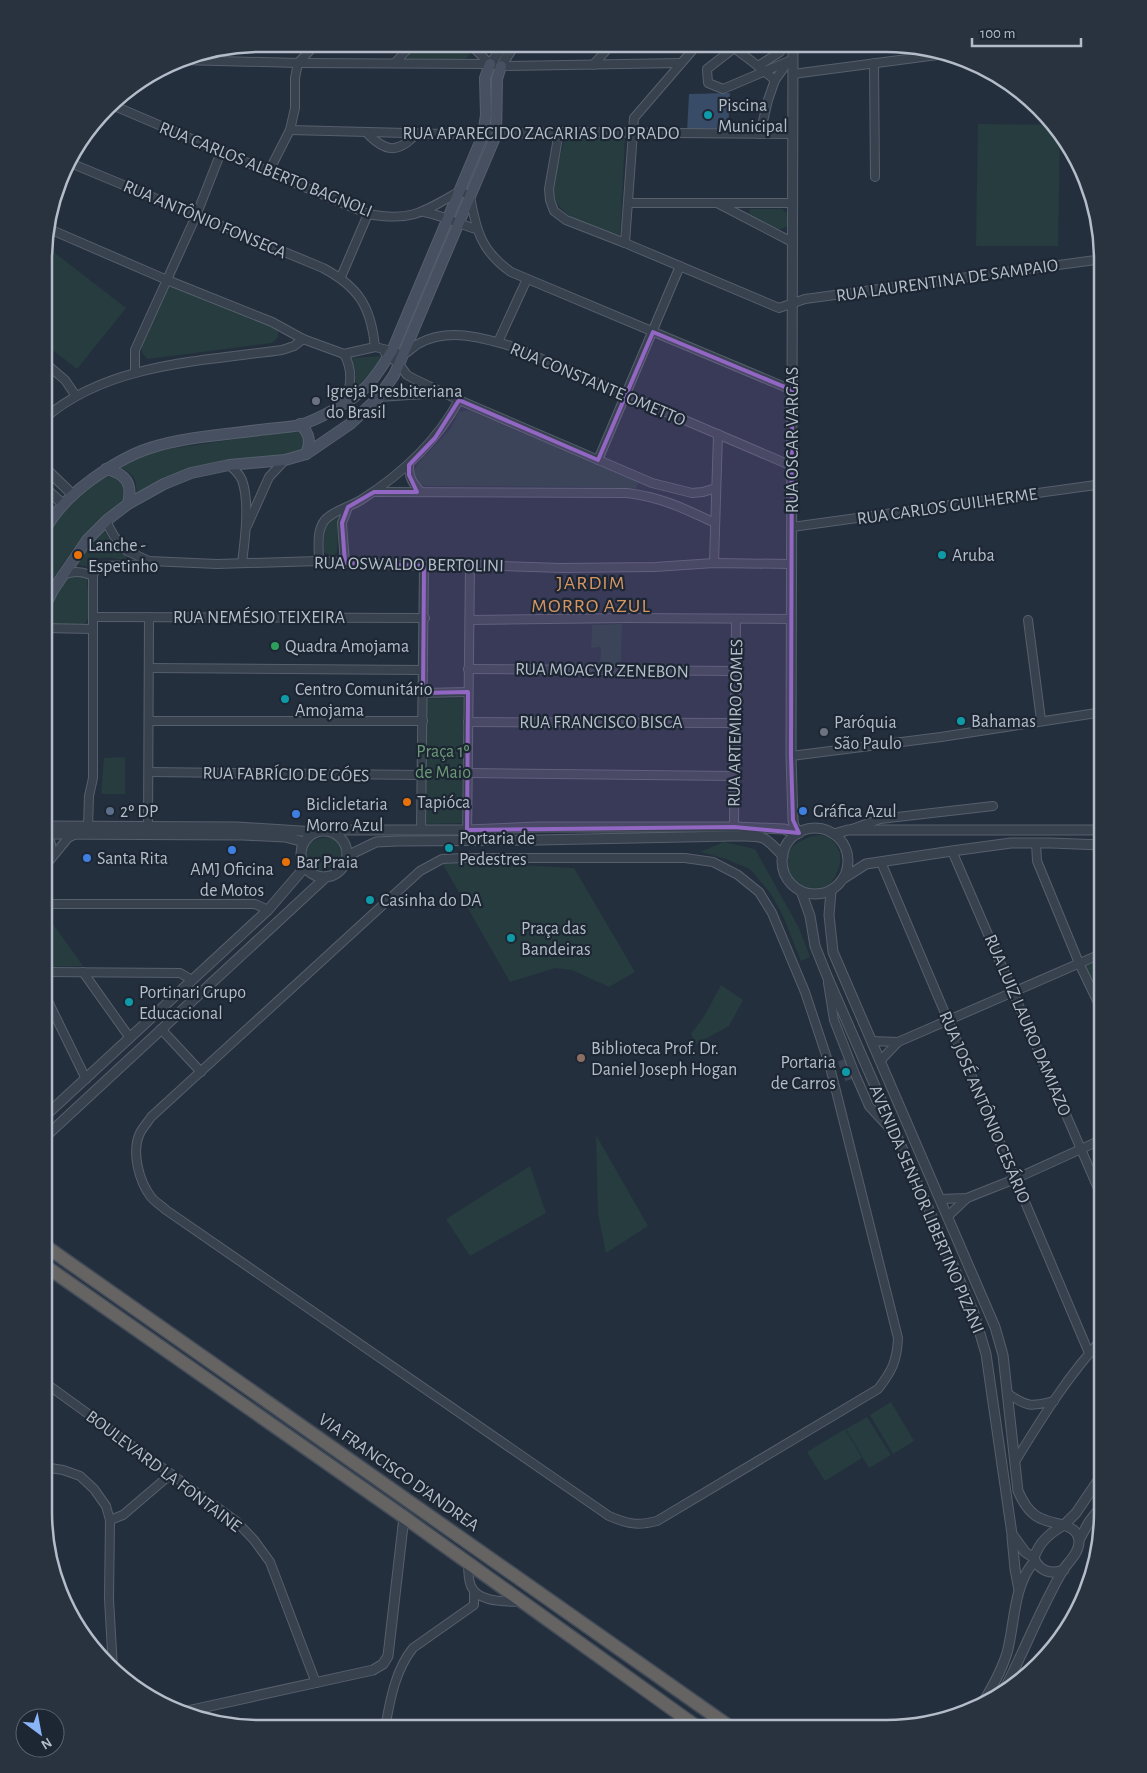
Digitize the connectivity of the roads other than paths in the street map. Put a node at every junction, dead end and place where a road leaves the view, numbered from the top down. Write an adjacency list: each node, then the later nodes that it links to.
1 (308, 52): 14 (street)
2 (405, 52): 15 (street)
3 (478, 52): 18 (street)
4 (499, 52): 18 (street)
5 (510, 52): 20 (street)
6 (605, 52): 19 (street)
7 (692, 52): 16 (street)
8 (729, 52): 21 (street)
9 (739, 52): 21 (street)
10 (780, 52): 21 (street)
11 (791, 52): 21 (street); 22 (street, RUA OSCAR VARGAS); 23 (street)
12 (925, 57): 17 (street)
13 (211, 59): 14 (street)
14 (298, 63): 15 (street); 25 (street)
15 (395, 63): 18 (street)
16 (682, 63): 19 (street); 28 (street)
17 (874, 63): 22 (street); 37 (street)
18 (490, 64): 20 (street); 32 (main road)
19 (593, 65): 20 (street)
20 (501, 66): 33 (main road)
21 (762, 69): 23 (street)
22 (793, 74): 31 (street, RUA OSCAR VARGAS)
23 (776, 80): 30 (street)
24 (119, 108): 34 (street, RUA CARLOS ALBERTO BAGNOLI)
25 (290, 130): 27 (street, RUA APARECIDO ZACARIAS DO PRADO); 36 (street)
26 (559, 132): 28 (street, RUA APARECIDO ZACARIAS DO PRADO); 33 (street, RUA APARECIDO ZACARIAS DO PRADO); 51 (street, RUA LAURENTINA DE SAMPAIO)
27 (367, 133): 29 (street, RUA APARECIDO ZACARIAS DO PRADO); 29 (street)
28 (633, 133): 30 (street, RUA APARECIDO ZACARIAS DO PRADO); 40 (street)
29 (416, 134): 32 (street, RUA APARECIDO ZACARIAS DO PRADO)
30 (760, 134): 31 (street, RUA APARECIDO ZACARIAS DO PRADO)
31 (792, 134): 42 (street, RUA OSCAR VARGAS)
32 (483, 135): 33 (street, RUA APARECIDO ZACARIAS DO PRADO); 38 (main road)
33 (496, 135): 39 (main road)
34 (221, 152): 36 (street, RUA CARLOS ALBERTO BAGNOLI); 45 (street)
35 (76, 165): 45 (street, RUA ANTÔNIO FONSECA)
36 (269, 171): 44 (street, RUA CARLOS ALBERTO BAGNOLI)
37 (876, 177)
38 (460, 191): 39 (street); 43 (street, RUA CARLOS ALBERTO BAGNOLI); 46 (main road)
39 (470, 196): 47 (main road); 48 (street)
40 (628, 203): 41 (street); 51 (street)
41 (717, 203): 42 (street); 50 (street)
42 (792, 203): 50 (street, RUA OSCAR VARGAS)
43 (424, 212): 44 (street, RUA CARLOS ALBERTO BAGNOLI); 46 (street, RUA CARLOS ALBERTO BAGNOLI)
44 (368, 214): 54 (street)
45 (196, 216): 54 (street, RUA ANTÔNIO FONSECA); 56 (street)
46 (448, 219): 47 (street, RUA CARLOS ALBERTO BAGNOLI); 61 (main road)
47 (458, 224): 48 (street, RUA CARLOS ALBERTO BAGNOLI); 63 (main road)
48 (476, 229): 55 (street)
49 (55, 231): 56 (street)
50 (792, 242): 57 (street, RUA OSCAR VARGAS)
51 (625, 243): 53 (street, RUA LAURENTINA DE SAMPAIO)
52 (1094, 260): 57 (street, RUA LAURENTINA DE SAMPAIO)
53 (680, 266): 57 (street, RUA LAURENTINA DE SAMPAIO); 58 (street)
54 (341, 278): 61 (street, RUA ANTÔNIO FONSECA)
55 (527, 279): 58 (street); 60 (street)
56 (166, 280): 59 (street); 65 (street)
57 (792, 304): 66 (street, RUA OSCAR VARGAS)
58 (653, 332): 66 (street); 68 (street)
59 (303, 339): 62 (street); 65 (street)
60 (498, 342): 63 (street, RUA CONSTANTE OMETTO); 68 (street, RUA CONSTANTE OMETTO)
61 (385, 351): 62 (street); 63 (street); 72 (main road)
62 (344, 354): 72 (street)
63 (401, 360): 67 (street); 70 (main road)
64 (52, 369): 69 (street)
65 (135, 373): 69 (street)
66 (792, 390): 81 (street, RUA OSCAR VARGAS)
67 (442, 392): 70 (street); 71 (street)
68 (626, 395): 75 (street, RUA CONSTANTE OMETTO); 78 (street)
69 (76, 396): 73 (street)
70 (379, 397): 76 (main road)
71 (459, 400): 78 (street); 80 (street)
72 (346, 402): 74 (main road)
73 (52, 413)
74 (300, 424): 76 (main road); 82 (main road)
75 (718, 434): 81 (street, RUA CONSTANTE OMETTO); 86 (street)
76 (306, 454): 77 (main road)
77 (285, 460): 79 (main road); 99 (street)
78 (598, 460): 84 (street)
79 (228, 465): 93 (main road); 99 (street)
80 (409, 465): 87 (street); 88 (street)
81 (792, 466): 98 (street, RUA OSCAR VARGAS)
82 (106, 469): 90 (main road); 93 (main road)
83 (52, 475): 90 (street)
84 (652, 483): 86 (street); 91 (street)
85 (1094, 485): 98 (street, RUA CARLOS GUILHERME)
86 (716, 488): 97 (street)
87 (374, 492): 88 (street); 94 (street)
88 (422, 492): 91 (street)
89 (52, 494): 92 (street)
90 (72, 494): 92 (main road)
91 (649, 496): 97 (street)
92 (63, 504): 95 (main road)
93 (128, 504): 96 (main road)
94 (348, 507): 101 (street); 103 (street)
95 (52, 520)
96 (107, 520): 100 (street, RUA OSWALDO BERTOLINI); 108 (main road)
97 (715, 523): 104 (street)
98 (792, 527): 105 (street, RUA OSCAR VARGAS)
99 (246, 528): 102 (street)
100 (149, 561): 102 (street, RUA OSWALDO BERTOLINI); 109 (street)
101 (319, 561): 102 (street, RUA OSWALDO BERTOLINI); 103 (street, RUA OSWALDO BERTOLINI)
102 (242, 563)
103 (345, 563): 107 (street, RUA OSWALDO BERTOLINI)
104 (714, 563): 105 (street, RUA OSWALDO BERTOLINI); 106 (street, RUA OSWALDO BERTOLINI)
105 (792, 564): 116 (street, RUA OSCAR VARGAS)
106 (470, 565): 107 (street, RUA OSWALDO BERTOLINI); 115 (street)
107 (424, 566): 113 (street)
108 (62, 575): 109 (street); 110 (main road)
109 (93, 576): 111 (street)
110 (52, 587)
111 (94, 617): 112 (street, RUA NEMÉSIO TEIXEIRA); 119 (street)
112 (149, 617): 113 (street, RUA NEMÉSIO TEIXEIRA); 120 (street)
113 (425, 618): 122 (street)
114 (736, 619): 115 (street); 116 (street); 123 (street, RUA ARTEMIRO GOMES)
115 (470, 620): 121 (street)
116 (791, 620): 132 (street, RUA OSCAR VARGAS)
117 (1028, 620): 127 (street)
118 (52, 628): 119 (street)
119 (93, 629): 139 (street)
120 (149, 668): 122 (street); 128 (street)
121 (468, 668): 123 (street, RUA MOACYR ZENEBON); 124 (street)
122 (423, 670): 125 (street)
123 (736, 671): 131 (street, RUA ARTEMIRO GOMES)
124 (468, 692): 125 (street); 130 (street)
125 (423, 693): 129 (street)
126 (1094, 713): 127 (street)
127 (1041, 720): 132 (street)
128 (149, 721): 129 (street); 133 (street)
129 (423, 722): 135 (street)
130 (468, 722): 131 (street, RUA FRANCISCO BISCA); 134 (street)
131 (735, 722): 136 (street, RUA ARTEMIRO GOMES)
132 (791, 756): 147 (street, RUA OSCAR VARGAS)
133 (149, 772): 135 (street, RUA FABRÍCIO DE GÓES); 141 (street)
134 (467, 773): 136 (street); 143 (street)
135 (422, 775): 142 (street)
136 (735, 776): 140 (street, RUA ARTEMIRO GOMES)
137 (994, 806): 144 (street)
138 (52, 826): 139 (street)
139 (88, 827): 141 (street)
140 (734, 827): 143 (street); 147 (street)
141 (148, 830): 146 (street); 149 (street); 153 (street)
142 (421, 830): 143 (street); 146 (street); 151 (street)
143 (467, 830): 152 (street)
144 (848, 830): 145 (street); 150 (street)
145 (1094, 830)
146 (320, 831): 153 (street); 158 (street)
147 (798, 833): 150 (street); 159 (street)
148 (52, 834): 149 (street)
149 (76, 834): 157 (street)
150 (834, 834): 163 (street)
151 (397, 840): 152 (street); 158 (street)
152 (467, 840): 159 (street)
153 (304, 842): 161 (street)
154 (1036, 843): 155 (street); 156 (street); 169 (street)
155 (1094, 845)
156 (952, 851): 160 (street); 174 (street, RUA LUIZ LAURO DAMIAZO)
157 (52, 856)
158 (347, 856): 162 (street)
159 (783, 856): 164 (street)
160 (881, 862): 163 (street); 177 (street, RUA JOSÉ ANTÔNIO CESÁRIO)
161 (305, 868): 162 (street); 167 (street)
162 (326, 877): 178 (street)
163 (844, 878): 165 (street)
164 (801, 891): 165 (street); 172 (street, AVENIDA SENHOR LIBERTINO PIZANI)
165 (831, 891): 180 (street, AVENIDA SENHOR LIBERTINO PIZANI)
166 (52, 904): 167 (street)
167 (268, 910): 173 (street)
168 (1094, 957): 169 (street)
169 (1079, 963): 174 (street); 175 (street)
170 (52, 972): 171 (street)
171 (83, 972): 173 (street); 179 (street)
172 (827, 976): 186 (street); 191 (street, AVENIDA SENHOR LIBERTINO PIZANI)
173 (192, 980): 179 (street)
174 (1014, 992): 177 (street); 193 (street, RUA LUIZ LAURO DAMIAZO)
175 (1094, 994)
176 (52, 1009): 187 (street)
177 (949, 1020): 181 (street); 194 (street, RUA JOSÉ ANTÔNIO CESÁRIO)
178 (161, 1029): 185 (street); 190 (street)
179 (130, 1038): 187 (street)
180 (872, 1041): 181 (street); 182 (street, AVENIDA SENHOR LIBERTINO PIZANI)
181 (898, 1042): 182 (street)
182 (880, 1060): 197 (street, AVENIDA SENHOR LIBERTINO PIZANI)
183 (839, 1065): 184 (street)
184 (830, 1067): 185 (street); 188 (street)
185 (200, 1072): 188 (street)
186 (850, 1076): 188 (street); 191 (street)
187 (86, 1079): 189 (street)
188 (834, 1080)
189 (52, 1110)
190 (52, 1131)
191 (898, 1136): 214 (street, AVENIDA SENHOR LIBERTINO PIZANI)
192 (1094, 1143): 193 (street)
193 (1081, 1148): 194 (street); 195 (street, RUA LUIZ LAURO DAMIAZO)
194 (1015, 1179): 196 (street); 202 (street, RUA JOSÉ ANTÔNIO CESÁRIO)
195 (1094, 1179)
196 (966, 1198): 197 (street); 198 (street)
197 (940, 1199): 198 (street, AVENIDA SENHOR LIBERTINO PIZANI)
198 (948, 1216): 204 (street, AVENIDA SENHOR LIBERTINO PIZANI)
199 (52, 1251): 229 (highway, VIA FRANCISCO D'ANDREA)
200 (52, 1271): 211 (highway, VIA FRANCISCO D'ANDREA)
201 (1094, 1347): 202 (street)
202 (1088, 1353): 205 (street)
203 (52, 1388): 208 (street, BOULEVARD LA FONTAINE)
204 (1007, 1393): 205 (street); 206 (street, AVENIDA SENHOR LIBERTINO PIZANI)
205 (1054, 1401): 206 (street)
206 (1016, 1460): 213 (street, AVENIDA SENHOR LIBERTINO PIZANI)
207 (52, 1468): 212 (street)
208 (171, 1474): 212 (street); 224 (street, BOULEVARD LA FONTAINE)
209 (1094, 1486): 213 (street)
210 (1094, 1516): 215 (street)
211 (404, 1517): 217 (highway, VIA FRANCISCO D'ANDREA); 224 (street)
212 (110, 1520): 222 (street)
213 (1064, 1525): 215 (street); 216 (street)
214 (1012, 1534): 216 (street, AVENIDA SENHOR LIBERTINO PIZANI); 220 (street)
215 (1079, 1540): 218 (street)
216 (1034, 1560): 218 (street); 220 (street)
217 (468, 1562): 219 (street); 221 (highway, VIA FRANCISCO D'ANDREA)
218 (1064, 1570): 223 (street)
219 (474, 1592): 221 (street); 227 (street)
220 (1020, 1592): 225 (street)
221 (523, 1602): 228 (highway, VIA FRANCISCO D'ANDREA)
222 (112, 1658)
223 (1009, 1680)
224 (316, 1683): 226 (street)
225 (988, 1694)
226 (195, 1709)
227 (386, 1720)
228 (687, 1720)
229 (720, 1720)

